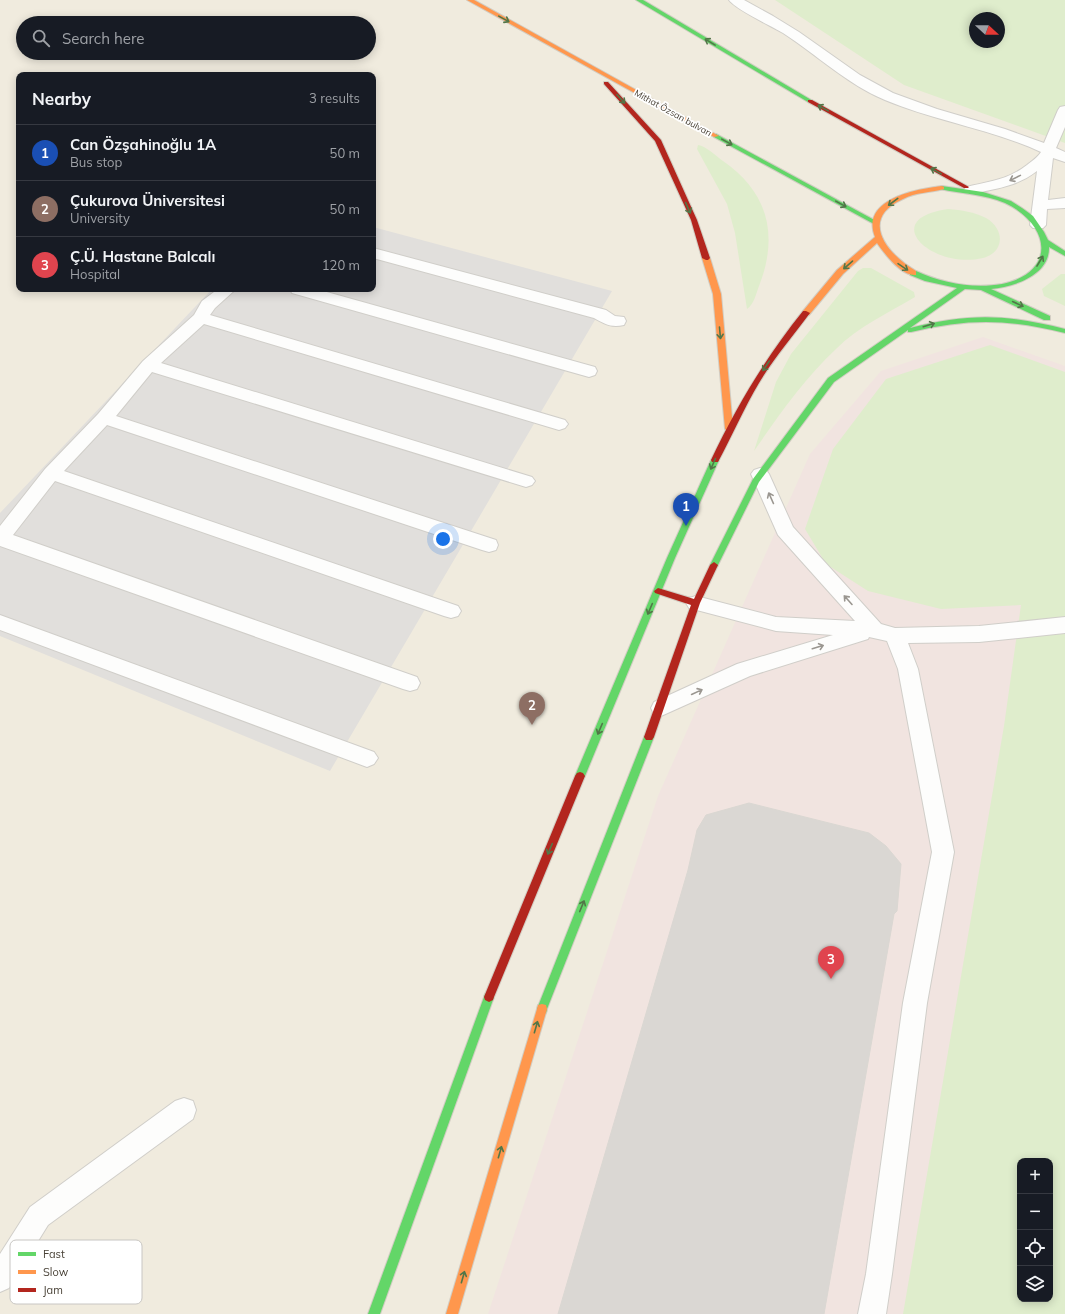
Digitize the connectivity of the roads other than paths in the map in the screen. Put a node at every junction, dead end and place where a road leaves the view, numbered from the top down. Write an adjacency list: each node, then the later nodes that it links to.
1 (470, 0): 4 (main road, Mithat Özsan bulvarı, one-way to 4)
2 (639, 0): 8 (main road, one-way to 2)
3 (735, 0): 6 (lane)
4 (594, 70): 11 (main road, Mithat Özsan bulvarı, one-way to 11); 30 (main road, one-way to 30)
5 (1065, 110): 6 (lane)
6 (1047, 153): 7 (lane); 8 (lane, one-way to 8); 10 (lane)
7 (1065, 158)
8 (970, 190): 11 (main road, one-way to 11); 12 (main road)
9 (1065, 204): 10 (lane)
10 (1040, 205): 12 (lane)
11 (876, 223): 13 (main road)
12 (1038, 225): 14 (main road)
13 (877, 239): 17 (main road, one-way to 17); 30 (main road, one-way to 30)
14 (1046, 242): 16 (main road); 18 (main road, one-way to 14)
15 (376, 254): 22 (lane)
16 (1065, 254)
17 (963, 287): 18 (main road); 25 (main road)
18 (983, 288): 23 (main road, one-way to 23)
19 (224, 292): 21 (lane)
20 (309, 292): 27 (lane)
21 (201, 318): 26 (lane); 29 (lane)
22 (618, 321)
23 (1065, 326)
24 (1065, 331): 25 (main road, one-way to 24)
25 (891, 336): 32 (main road)
26 (148, 365): 28 (lane); 33 (lane)
27 (589, 371)
28 (104, 418): 31 (lane); 35 (lane)
29 (559, 424)
30 (729, 428): 36 (main road, one-way to 36)
31 (51, 473): 34 (lane); 38 (lane)
32 (760, 474): 37 (main road); 41 (lane, one-way to 32)
33 (526, 481)
34 (0, 538): 42 (lane)
35 (489, 545)
36 (658, 591): 37 (main road); 49 (main road, one-way to 49)
37 (696, 603): 41 (lane); 43 (main road)
38 (451, 612)
39 (0, 622): 44 (lane)
40 (1065, 626): 41 (lane)
41 (885, 633): 43 (lane, one-way to 41); 51 (lane)
42 (410, 683)
43 (661, 708): 50 (main road, one-way to 43)
44 (367, 758)
45 (184, 1110): 46 (lane)
46 (24, 1240)
47 (10, 1263): 48 (lane)
48 (0, 1279)
49 (374, 1314)
50 (452, 1314)
51 (872, 1314)

